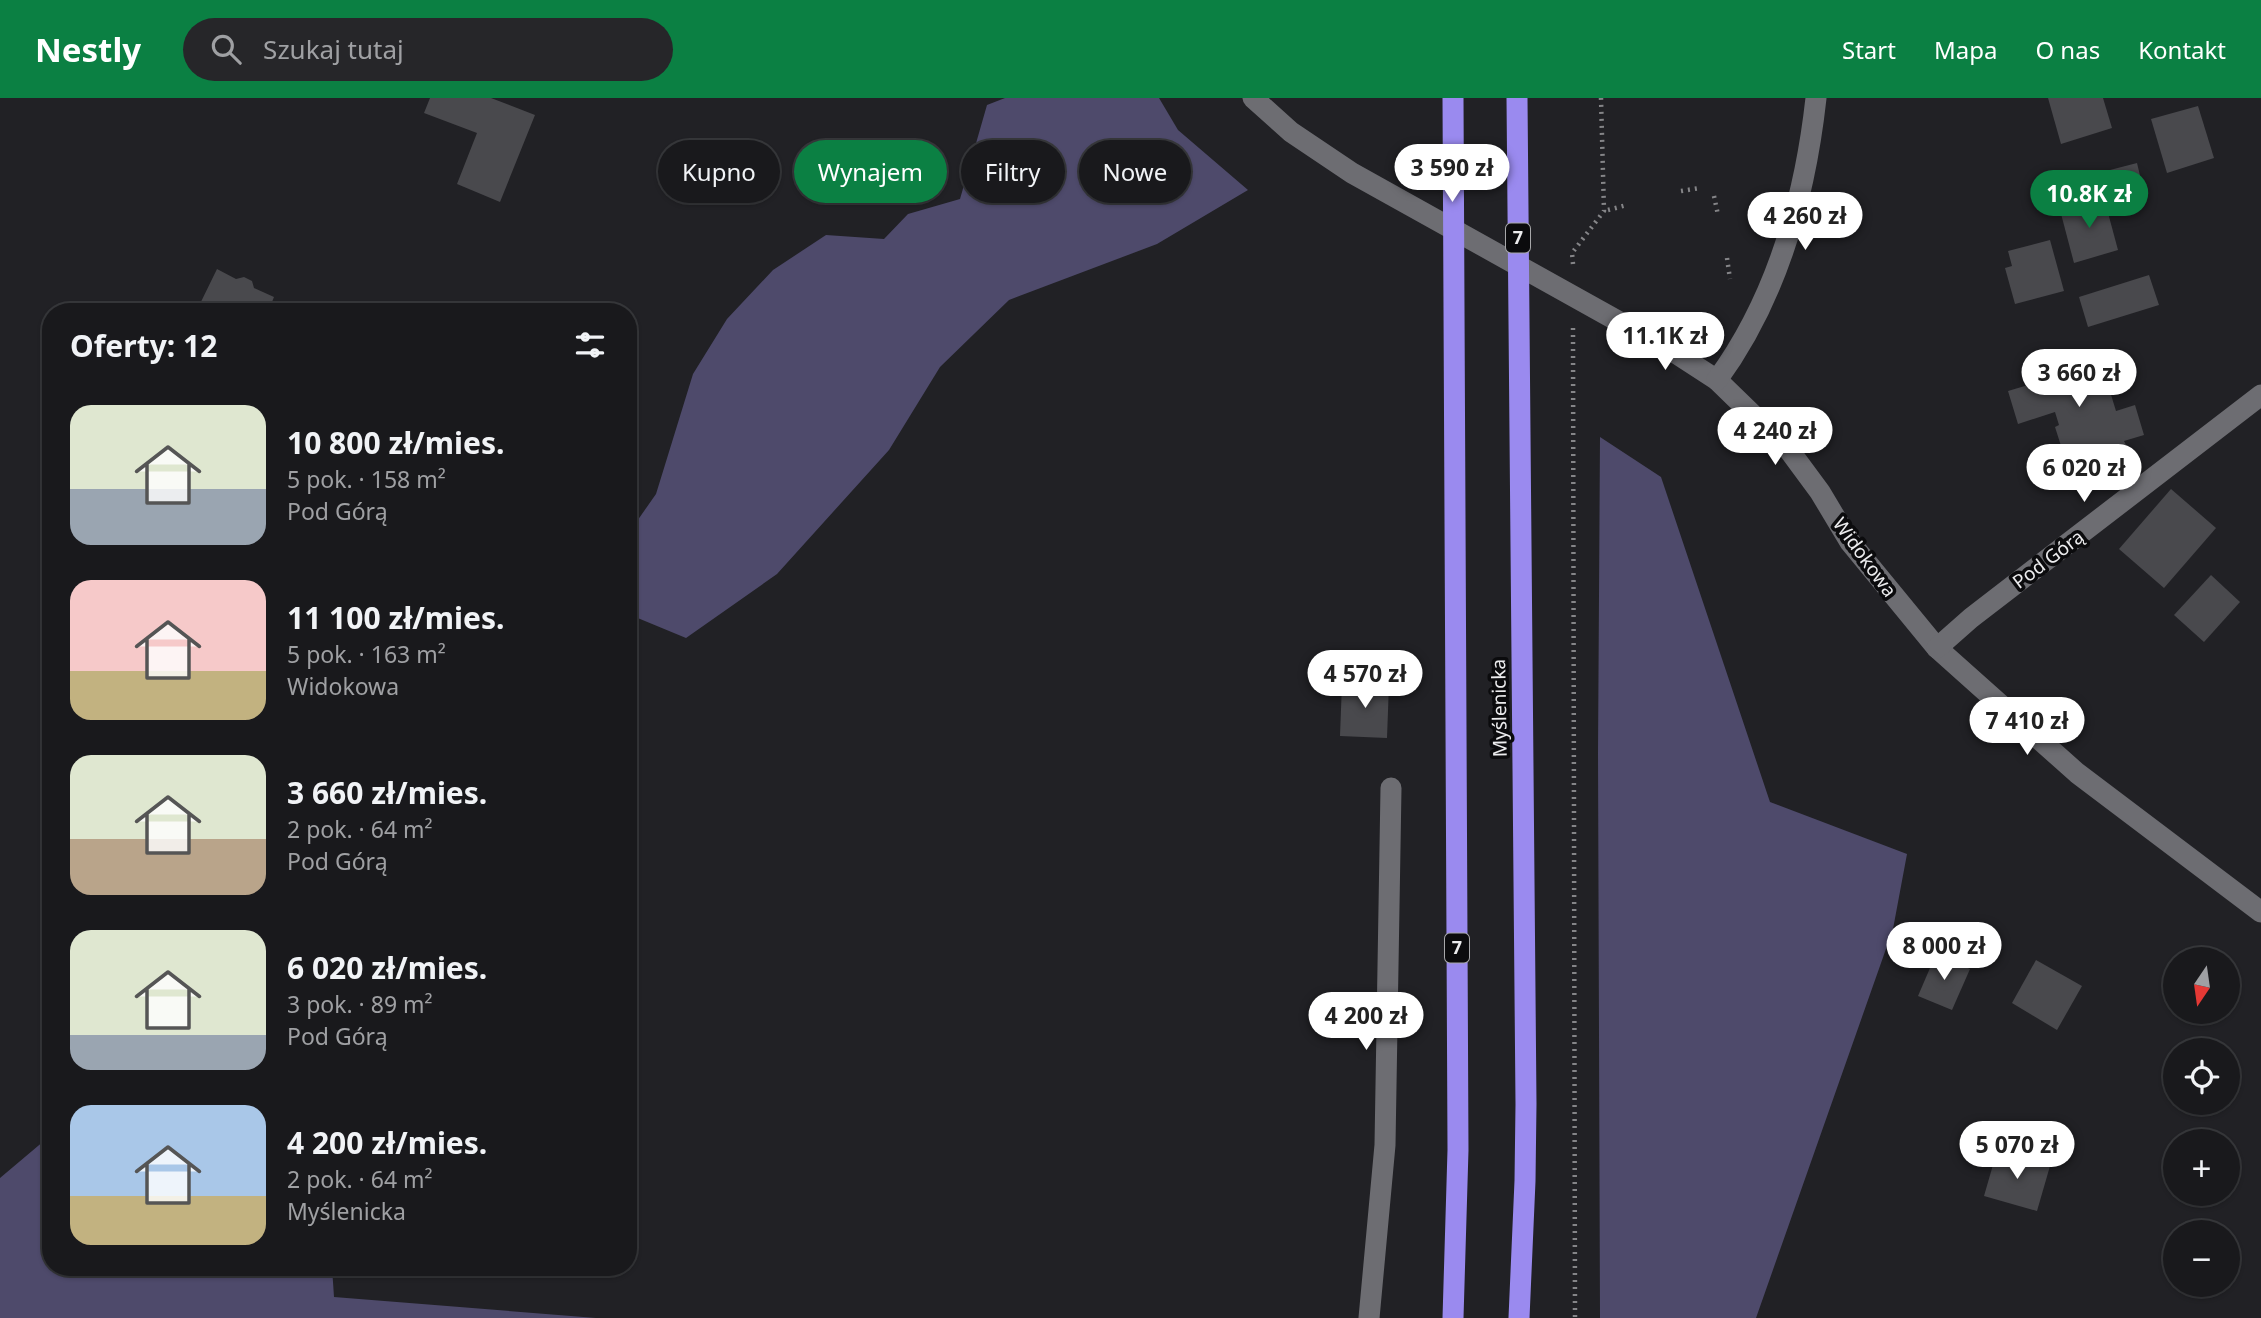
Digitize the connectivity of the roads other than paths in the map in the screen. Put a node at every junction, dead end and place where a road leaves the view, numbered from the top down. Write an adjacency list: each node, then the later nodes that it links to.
1 (1253, 98): 5 (street, Widokowa)
2 (1453, 98): 11 (highway, 7)
3 (1517, 98): 12 (highway, Myślenicka / 7)
4 (1816, 98): 5 (street)
5 (1717, 380): 7 (street, Widokowa)
6 (2261, 395): 7 (street, Pod Górą)
7 (1937, 648): 9 (street, Widokowa)
8 (1391, 788): 10 (street)
9 (2261, 912)
10 (1369, 1318)
11 (1453, 1318)
12 (1519, 1318)

